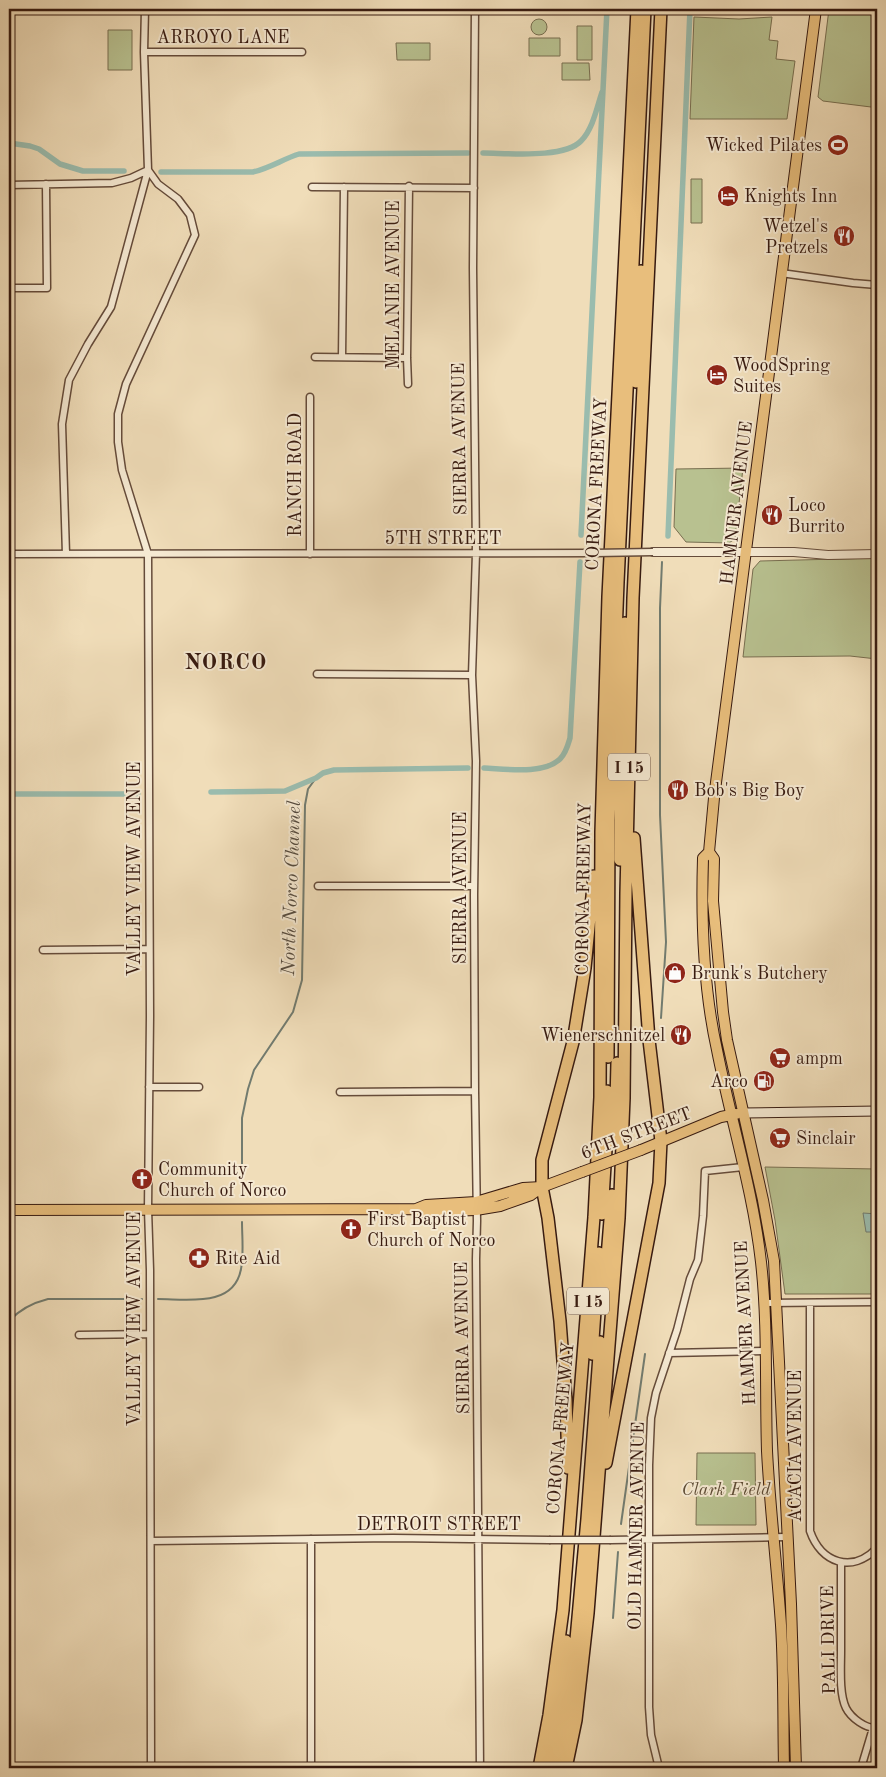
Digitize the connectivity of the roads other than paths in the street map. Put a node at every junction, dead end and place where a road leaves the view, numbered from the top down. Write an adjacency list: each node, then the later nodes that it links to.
1 (145, 9): 8 (street)
2 (475, 9): 18 (street, SIERRA AVENUE)
3 (637, 9): 13 (highway, CORONA FREEWAY / I 15)
4 (646, 9): 19 (highway)
5 (652, 9): 19 (highway)
6 (662, 9): 15 (highway, I 15)
7 (816, 9): 20 (main road, HAMNER AVENUE)
8 (144, 52): 9 (street, ARROYO LANE); 10 (street)
9 (302, 52)
10 (148, 170): 11 (street); 32 (street); 33 (street, VALLEY VIEW AVENUE)
11 (46, 184): 12 (street); 22 (street)
12 (9, 185)
13 (629, 185): 19 (highway); 39 (highway, CORONA FREEWAY / I 15)
14 (409, 186): 17 (street); 18 (street); 25 (street, MELANIE AVENUE)
15 (652, 186): 19 (highway, I 15); 38 (highway, I 15)
16 (312, 187): 17 (street)
17 (344, 187): 24 (street)
18 (474, 188): 29 (street, SIERRA AVENUE)
19 (638, 238): 83 (highway); 84 (highway)
20 (781, 273): 21 (street); 30 (main road, HAMNER AVENUE)
21 (877, 285)
22 (9, 288)
23 (315, 357): 24 (street)
24 (342, 357): 25 (street)
25 (407, 358): 26 (street, MELANIE AVENUE)
26 (408, 384)
27 (310, 397): 34 (street, RANCH ROAD)
28 (653, 552): 29 (street, 5TH STREET, bridge); 30 (street, 5TH STREET)
29 (476, 553): 34 (street, 5TH STREET); 37 (street, SIERRA AVENUE)
30 (746, 553): 35 (street, 5TH STREET); 40 (main road, HAMNER AVENUE)
31 (9, 554): 32 (street, 5TH STREET)
32 (66, 554): 33 (street, 5TH STREET)
33 (148, 554): 34 (street, 5TH STREET); 43 (street, VALLEY VIEW AVENUE)
34 (310, 554)
35 (877, 554)
36 (317, 674): 37 (street)
37 (472, 675): 42 (street, SIERRA AVENUE)
38 (630, 734): 54 (highway); 69 (highway, I 15)
39 (601, 832): 56 (highway); 68 (highway, CORONA FREEWAY / I 15)
40 (709, 852): 45 (main road, HAMNER AVENUE); 46 (main road, HAMNER AVENUE)
41 (318, 886): 42 (street)
42 (474, 886): 50 (street, SIERRA AVENUE)
43 (149, 949): 44 (street); 48 (street, VALLEY VIEW AVENUE)
44 (42, 950)
45 (711, 1016): 46 (main road); 53 (main road, HAMNER AVENUE)
46 (727, 1040): 52 (main road, HAMNER AVENUE)
47 (199, 1087): 48 (street)
48 (149, 1088): 58 (street, VALLEY VIEW AVENUE)
49 (340, 1092): 50 (street)
50 (475, 1092): 57 (street, SIERRA AVENUE)
51 (877, 1111): 52 (main road)
52 (743, 1113): 53 (main road, 6TH STREET); 62 (main road, HAMNER AVENUE)
53 (731, 1115): 54 (main road, 6TH STREET); 55 (main road, HAMNER AVENUE)
54 (661, 1141): 56 (main road, 6TH STREET, bridge); 69 (highway)
55 (743, 1167): 61 (main road, HAMNER AVENUE); 67 (street, OLD HAMNER AVENUE)
56 (542, 1188): 57 (main road, 6TH STREET); 68 (highway)
57 (476, 1206): 58 (main road, 6TH STREET); 73 (street, SIERRA AVENUE)
58 (148, 1209): 59 (main road, 6TH STREET); 64 (street, VALLEY VIEW AVENUE)
59 (9, 1210)
60 (877, 1302): 63 (street)
61 (764, 1303): 62 (street); 66 (main road, HAMNER AVENUE)
62 (775, 1303): 63 (street); 70 (main road, HAMNER AVENUE)
63 (810, 1303): 77 (street, ACACIA AVENUE)
64 (150, 1334): 65 (street); 75 (street, VALLEY VIEW AVENUE)
65 (79, 1335)
66 (765, 1351): 67 (street); 71 (main road, HAMNER AVENUE)
67 (669, 1352): 74 (street, OLD HAMNER AVENUE)
68 (570, 1522): 82 (highway, CORONA FREEWAY / I 15)
69 (595, 1524): 85 (highway, I 15)
70 (786, 1536): 71 (street, DETROIT STREET); 88 (main road, HAMNER AVENUE)
71 (774, 1537): 74 (street, DETROIT STREET); 87 (main road, HAMNER AVENUE)
72 (311, 1539): 73 (street, DETROIT STREET); 75 (street, DETROIT STREET); 80 (street)
73 (479, 1540): 74 (street, DETROIT STREET, bridge); 81 (street, SIERRA AVENUE)
74 (650, 1540): 86 (street, OLD HAMNER AVENUE)
75 (151, 1541): 79 (street, VALLEY VIEW AVENUE)
76 (877, 1548): 77 (street)
77 (841, 1562): 78 (street, PALI DRIVE)
78 (875, 1728): 89 (street)
79 (151, 1768)
80 (311, 1768)
81 (480, 1768)
82 (539, 1768)
83 (548, 1768)
84 (557, 1768)
85 (566, 1768)
86 (659, 1768)
87 (784, 1768)
88 (796, 1768)
89 (861, 1768)

